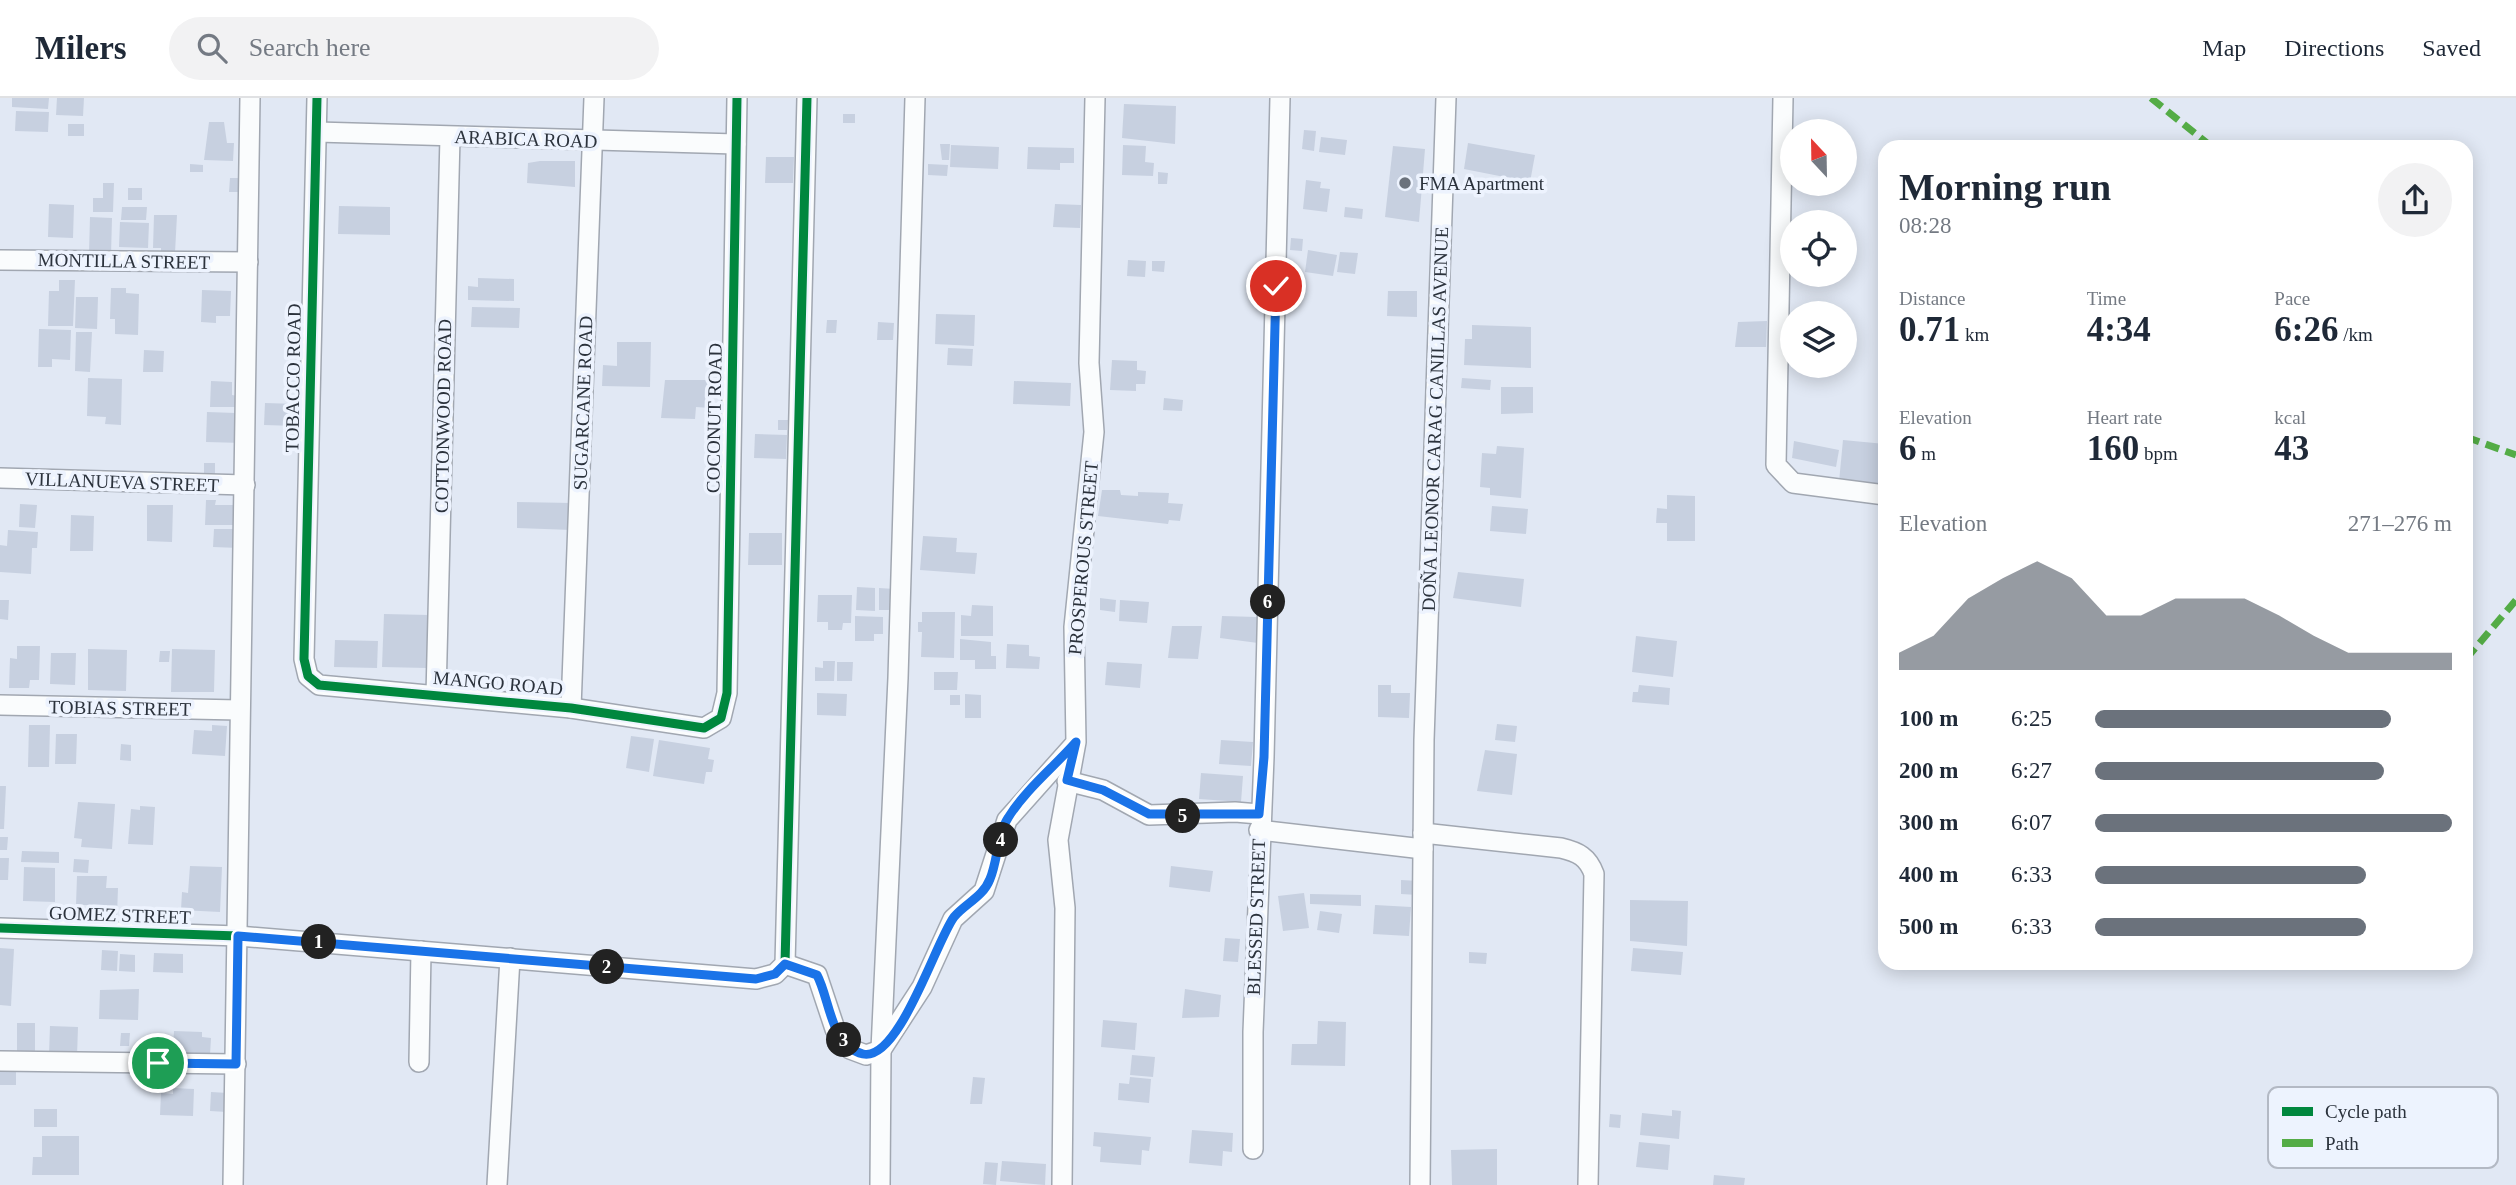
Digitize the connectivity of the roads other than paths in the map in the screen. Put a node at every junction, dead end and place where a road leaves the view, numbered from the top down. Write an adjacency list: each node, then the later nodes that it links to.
1 (250, 98): 16 (street)
2 (317, 98): 11 (street, TOBACCO ROAD)
3 (594, 98): 13 (street, SUGARCANE ROAD)
4 (737, 98): 14 (street, COCONUT ROAD)
5 (807, 98): 34 (street)
6 (915, 98): 35 (street)
7 (1094, 98): 26 (street, PROSPEROUS STREET)
8 (1280, 98): 28 (street, BLESSED STREET)
9 (1446, 98): 29 (street, DOÑA LEONOR CARAG CANILLAS AVENUE)
10 (1783, 98): 19 (street)
11 (317, 132): 12 (street, ARABICA ROAD); 20 (street, TOBACCO ROAD)
12 (450, 136): 13 (street, ARABICA ROAD); 21 (street, COTTONWOOD ROAD)
13 (593, 141): 14 (street, ARABICA ROAD); 23 (street, SUGARCANE ROAD)
14 (736, 144): 25 (street, COCONUT ROAD)
15 (0, 260): 16 (street, MONTILLA STREET)
16 (248, 262): 18 (street)
17 (0, 478): 18 (street, VILLANUEVA STREET)
18 (245, 485): 24 (street)
19 (1878, 494)
20 (304, 659): 21 (street, MANGO ROAD)
21 (436, 695): 23 (street, MANGO ROAD)
22 (0, 705): 24 (street, TOBIAS STREET)
23 (571, 708): 25 (street, MANGO ROAD)
24 (239, 710): 31 (street)
25 (704, 728)
26 (1076, 742): 27 (street, PROSPEROUS STREET); 35 (street)
27 (1067, 780): 28 (street); 43 (street, PROSPEROUS STREET)
28 (1259, 822): 29 (street); 39 (street, BLESSED STREET)
29 (1423, 841): 44 (street, DOÑA LEONOR CARAG CANILLAS AVENUE); 45 (street)
30 (0, 928): 31 (street, GOMEZ STREET)
31 (238, 936): 32 (street, GOMEZ STREET); 38 (street)
32 (421, 951): 33 (street, GOMEZ STREET); 37 (street)
33 (510, 958): 34 (street, GOMEZ STREET); 41 (street)
34 (785, 964): 35 (street)
35 (881, 1050): 42 (street)
36 (0, 1061): 38 (street)
37 (419, 1062)
38 (236, 1064): 40 (street)
39 (1253, 1149)
40 (233, 1185)
41 (498, 1185)
42 (880, 1185)
43 (1062, 1185)
44 (1420, 1185)
45 (1588, 1185)

